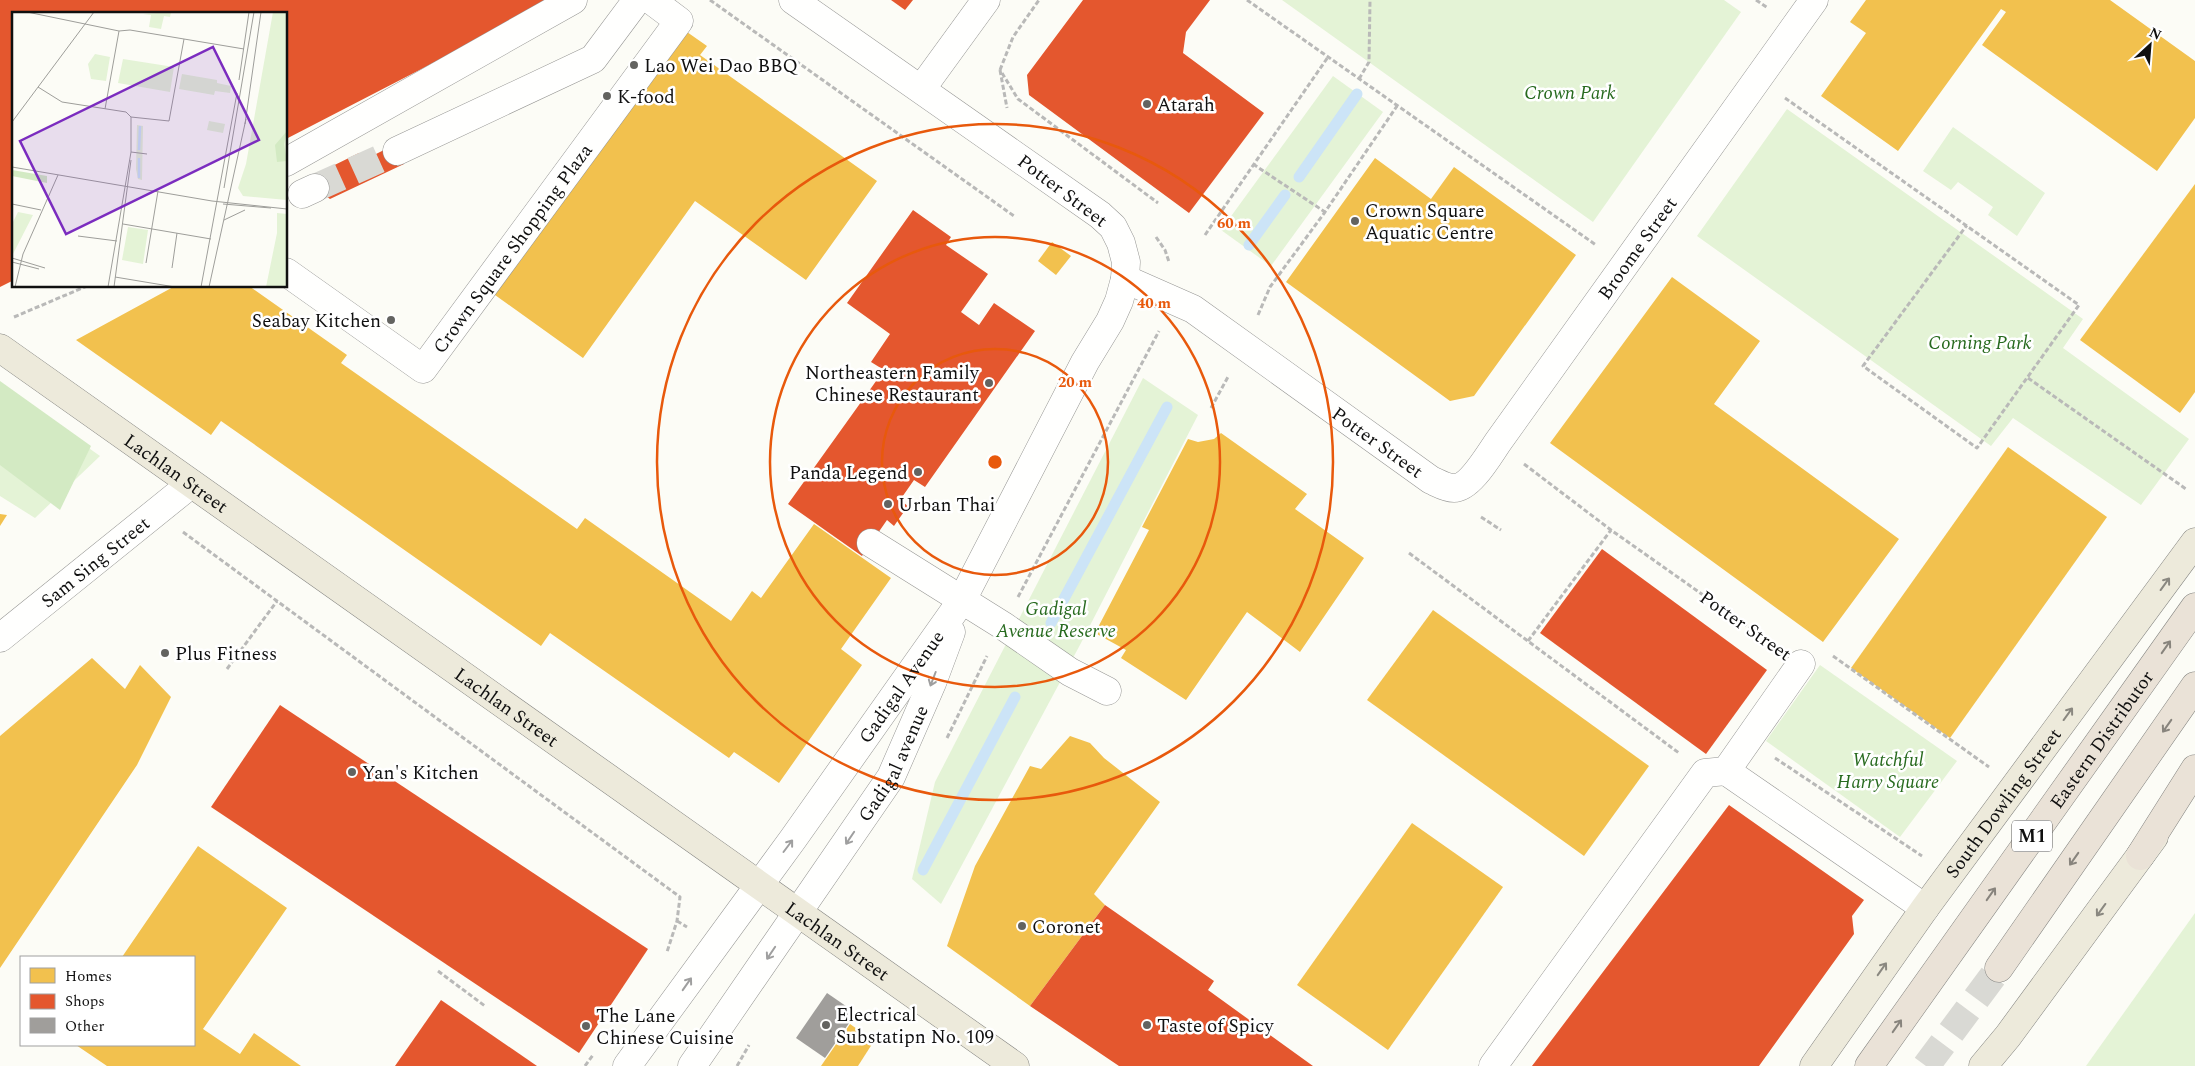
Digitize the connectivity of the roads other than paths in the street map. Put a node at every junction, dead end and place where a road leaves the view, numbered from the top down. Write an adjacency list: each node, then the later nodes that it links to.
1 (573, 0): 9 (street)
2 (637, 0): 8 (street)
3 (651, 0): 10 (street, Crown Square Shopping Plaza)
4 (793, 0): 7 (street, Potter Street)
5 (986, 0): 7 (street)
6 (1814, 0): 14 (street, Broome Street)
7 (922, 88): 11 (street, Potter Street)
8 (397, 152)
9 (288, 161)
10 (288, 273)
11 (1125, 279): 14 (street, Potter Street); 17 (street, Gadigal Avenue)
12 (0, 348): 13 (main road, Lachlan Street)
13 (191, 484): 19 (street, Sam Sing Street); 27 (main road, Lachlan Street)
14 (1455, 488)
15 (871, 542): 17 (street)
16 (2195, 542): 28 (main road, South Dowling Street, one-way to 16)
17 (962, 600): 22 (street); 27 (street, Gadigal Avenue, one-way to 17); 29 (street, Gadigal avenue, one-way to 29)
18 (2195, 606): 36 (highway, Eastern Distributor / M1, one-way to 18)
19 (0, 638)
20 (1800, 664): 24 (street)
21 (2195, 686): 30 (highway, M1, one-way to 30)
22 (1107, 691)
23 (2195, 769): 26 (highway)
24 (1716, 772): 28 (street); 34 (street)
25 (2195, 781): 26 (main road)
26 (2140, 856): 37 (main road, one-way to 37)
27 (759, 885): 29 (main road, Lachlan Street); 31 (street, Gadigal Avenue, one-way to 27)
28 (1925, 908): 35 (main road, South Dowling Street, one-way to 28)
29 (798, 913): 32 (street, one-way to 32); 33 (main road, Lachlan Street)
30 (1999, 968)
31 (628, 1066)
32 (692, 1066)
33 (1014, 1066)
34 (1493, 1066)
35 (1814, 1066)
36 (1869, 1066)
37 (1983, 1066)

